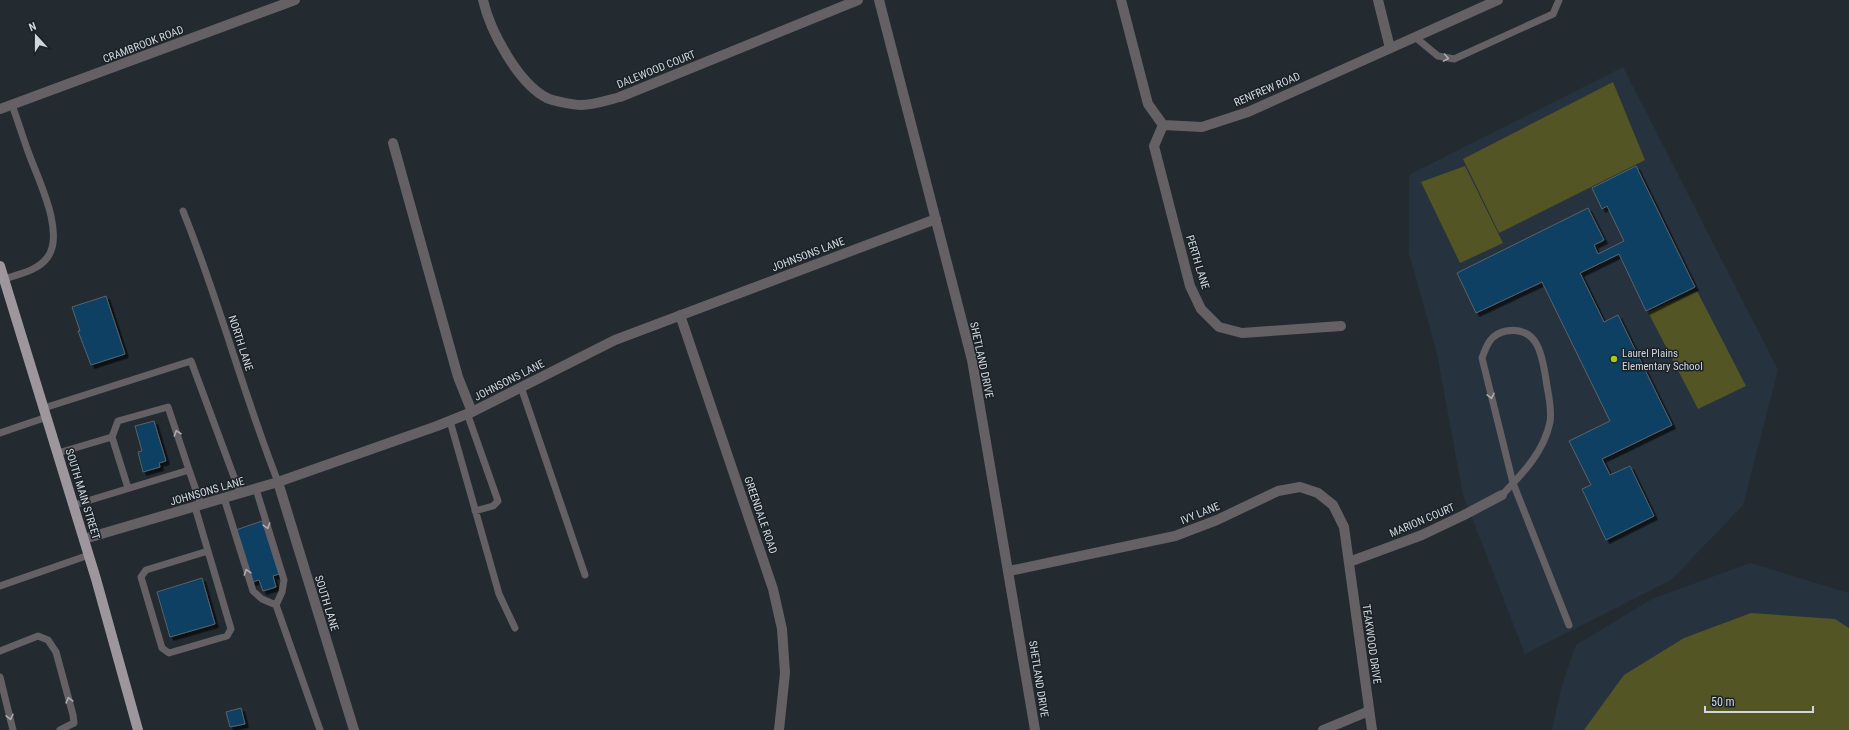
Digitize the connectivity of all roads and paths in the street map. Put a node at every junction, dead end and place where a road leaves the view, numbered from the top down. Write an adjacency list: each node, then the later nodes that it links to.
1 (294, 0): 11 (street, CRAMBROOK ROAD)
2 (483, 0): 3 (street, DALEWOOD COURT)
3 (858, 0)
4 (879, 0): 16 (street, SHETLAND DRIVE)
5 (1121, 0): 13 (street)
6 (1378, 0): 10 (street)
7 (1498, 0): 9 (street, RENFREW ROAD)
8 (1559, 0): 9 (lane, one-way to 8)
9 (1415, 37): 10 (street, RENFREW ROAD)
10 (1390, 48): 13 (street, RENFREW ROAD)
11 (12, 105): 12 (street, CRAMBROOK ROAD); 18 (lane)
12 (0, 109)
13 (1163, 125): 21 (street, PERTH LANE)
14 (393, 143): 24 (street)
15 (183, 211): 30 (lane, NORTH LANE)
16 (936, 219): 20 (street, JOHNSONS LANE); 44 (street, SHETLAND DRIVE)
17 (0, 266): 18 (main road, SOUTH MAIN STREET)
18 (4, 279): 19 (main road, SOUTH MAIN STREET)
19 (4, 291): 23 (main road, SOUTH MAIN STREET)
20 (680, 315): 22 (street, JOHNSONS LANE); 58 (street, GREENDALE ROAD)
21 (1341, 326)
22 (521, 387): 24 (street, JOHNSONS LANE); 45 (lane)
23 (45, 412): 26 (lane); 28 (main road, SOUTH MAIN STREET); 34 (lane)
24 (469, 413): 25 (street, JOHNSONS LANE); 39 (lane)
25 (450, 421): 30 (street, JOHNSONS LANE); 39 (lane)
26 (0, 433)
27 (112, 437): 28 (lane); 29 (lane, one-way to 27); 32 (lane)
28 (58, 454): 37 (main road, SOUTH MAIN STREET)
29 (189, 470): 32 (lane); 38 (lane)
30 (278, 482): 33 (street, JOHNSONS LANE); 57 (street, SOUTH LANE)
31 (1513, 483): 31 (lane, one-way to 31); 35 (lane); 48 (lane)
32 (128, 488): 37 (lane)
33 (256, 489): 34 (street, JOHNSONS LANE); 47 (lane, one-way to 47)
34 (240, 493): 36 (street, JOHNSONS LANE)
35 (1502, 495): 43 (street, MARION COURT)
36 (224, 498): 38 (street, JOHNSONS LANE); 47 (lane, one-way to 36)
37 (74, 505): 40 (main road, SOUTH MAIN STREET)
38 (198, 506): 40 (street, JOHNSONS LANE); 41 (lane)
39 (475, 511): 49 (lane)
40 (84, 539): 42 (main road, SOUTH MAIN STREET)
41 (208, 551): 41 (lane)
42 (89, 555): 46 (lane); 55 (main road, SOUTH MAIN STREET)
43 (1349, 562): 44 (street, IVY LANE); 52 (street, TEAKWOOD DRIVE)
44 (1009, 571): 59 (street, SHETLAND DRIVE)
45 (585, 576)
46 (0, 586)
47 (276, 605): 56 (lane)
48 (1569, 625)
49 (515, 628)
50 (0, 651): 54 (lane, one-way to 50)
51 (0, 677): 53 (lane, one-way to 53)
52 (1369, 711): 60 (street); 61 (street, TEAKWOOD DRIVE)
53 (13, 730)
54 (60, 730)
55 (138, 730)
56 (320, 730)
57 (354, 730)
58 (779, 730)
59 (1035, 730)
60 (1323, 730)
61 (1372, 730)

